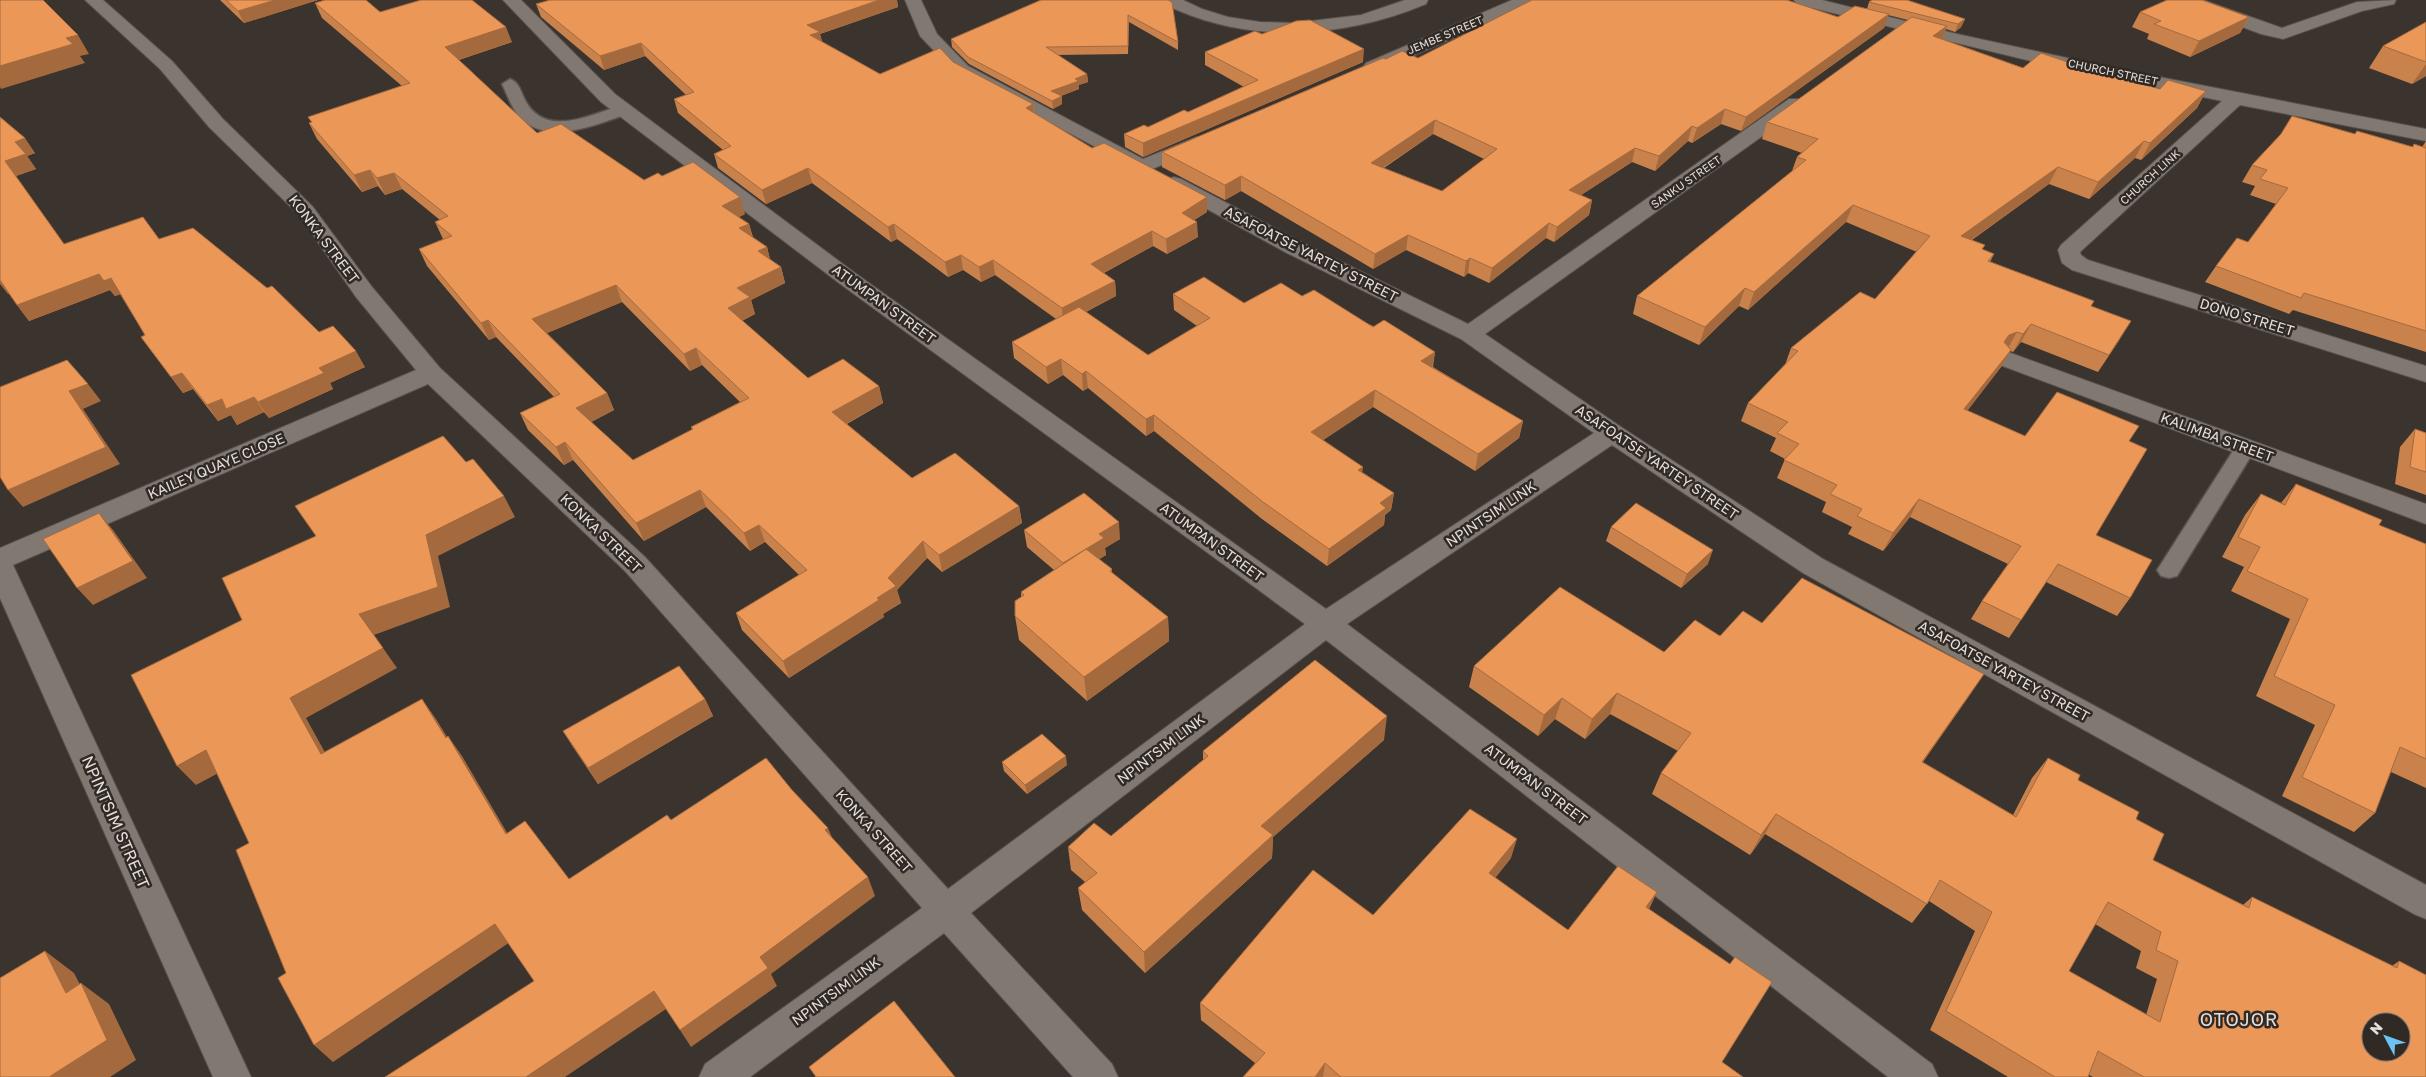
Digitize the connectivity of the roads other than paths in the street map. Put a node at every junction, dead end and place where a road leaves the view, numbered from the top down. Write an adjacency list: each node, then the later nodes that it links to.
1 (93, 0): 21 (street, KONKA STREET)
2 (512, 0): 14 (street, ATUMPAN STREET)
3 (913, 0): 17 (street, ASAFOATSE YARTEY STREET)
4 (1170, 0): 5 (street)
5 (1420, 0)
6 (1526, 0): 10 (street, JEMBE STREET)
7 (1802, 0): 13 (street, CHURCH STREET)
8 (2187, 0): 9 (street)
9 (2388, 0)
10 (1353, 75)
11 (510, 84): 14 (lane)
12 (1814, 89): 19 (street, SANKU STREET)
13 (2236, 99): 16 (street, CHURCH STREET); 18 (street, CHURCH LINK)
14 (624, 110): 29 (street, ATUMPAN STREET)
15 (1216, 134): 17 (street)
16 (2426, 135)
17 (1143, 166): 19 (street, ASAFOATSE YARTEY STREET)
18 (2070, 258): 22 (street, DONO STREET)
19 (1469, 334): 23 (street, ASAFOATSE YARTEY STREET)
20 (2008, 360): 24 (street, KALIMBA STREET)
21 (431, 373): 26 (street, KAILEY QUAYE CLOSE); 31 (street, KONKA STREET)
22 (2426, 374)
23 (1612, 433): 29 (street, NPINTSIM LINK); 30 (street, ASAFOATSE YARTEY STREET)
24 (2246, 448): 25 (street, KALIMBA STREET); 28 (lane)
25 (2426, 514)
26 (0, 560)
27 (0, 566): 32 (street, NPINTSIM STREET)
28 (2169, 570)
29 (1326, 624): 31 (street, NPINTSIM LINK); 35 (street, ATUMPAN STREET)
30 (2426, 903)
31 (946, 911): 33 (street, NPINTSIM LINK); 34 (street, KONKA STREET)
32 (232, 1077)
33 (718, 1077)
34 (1099, 1077)
35 (1919, 1077)

